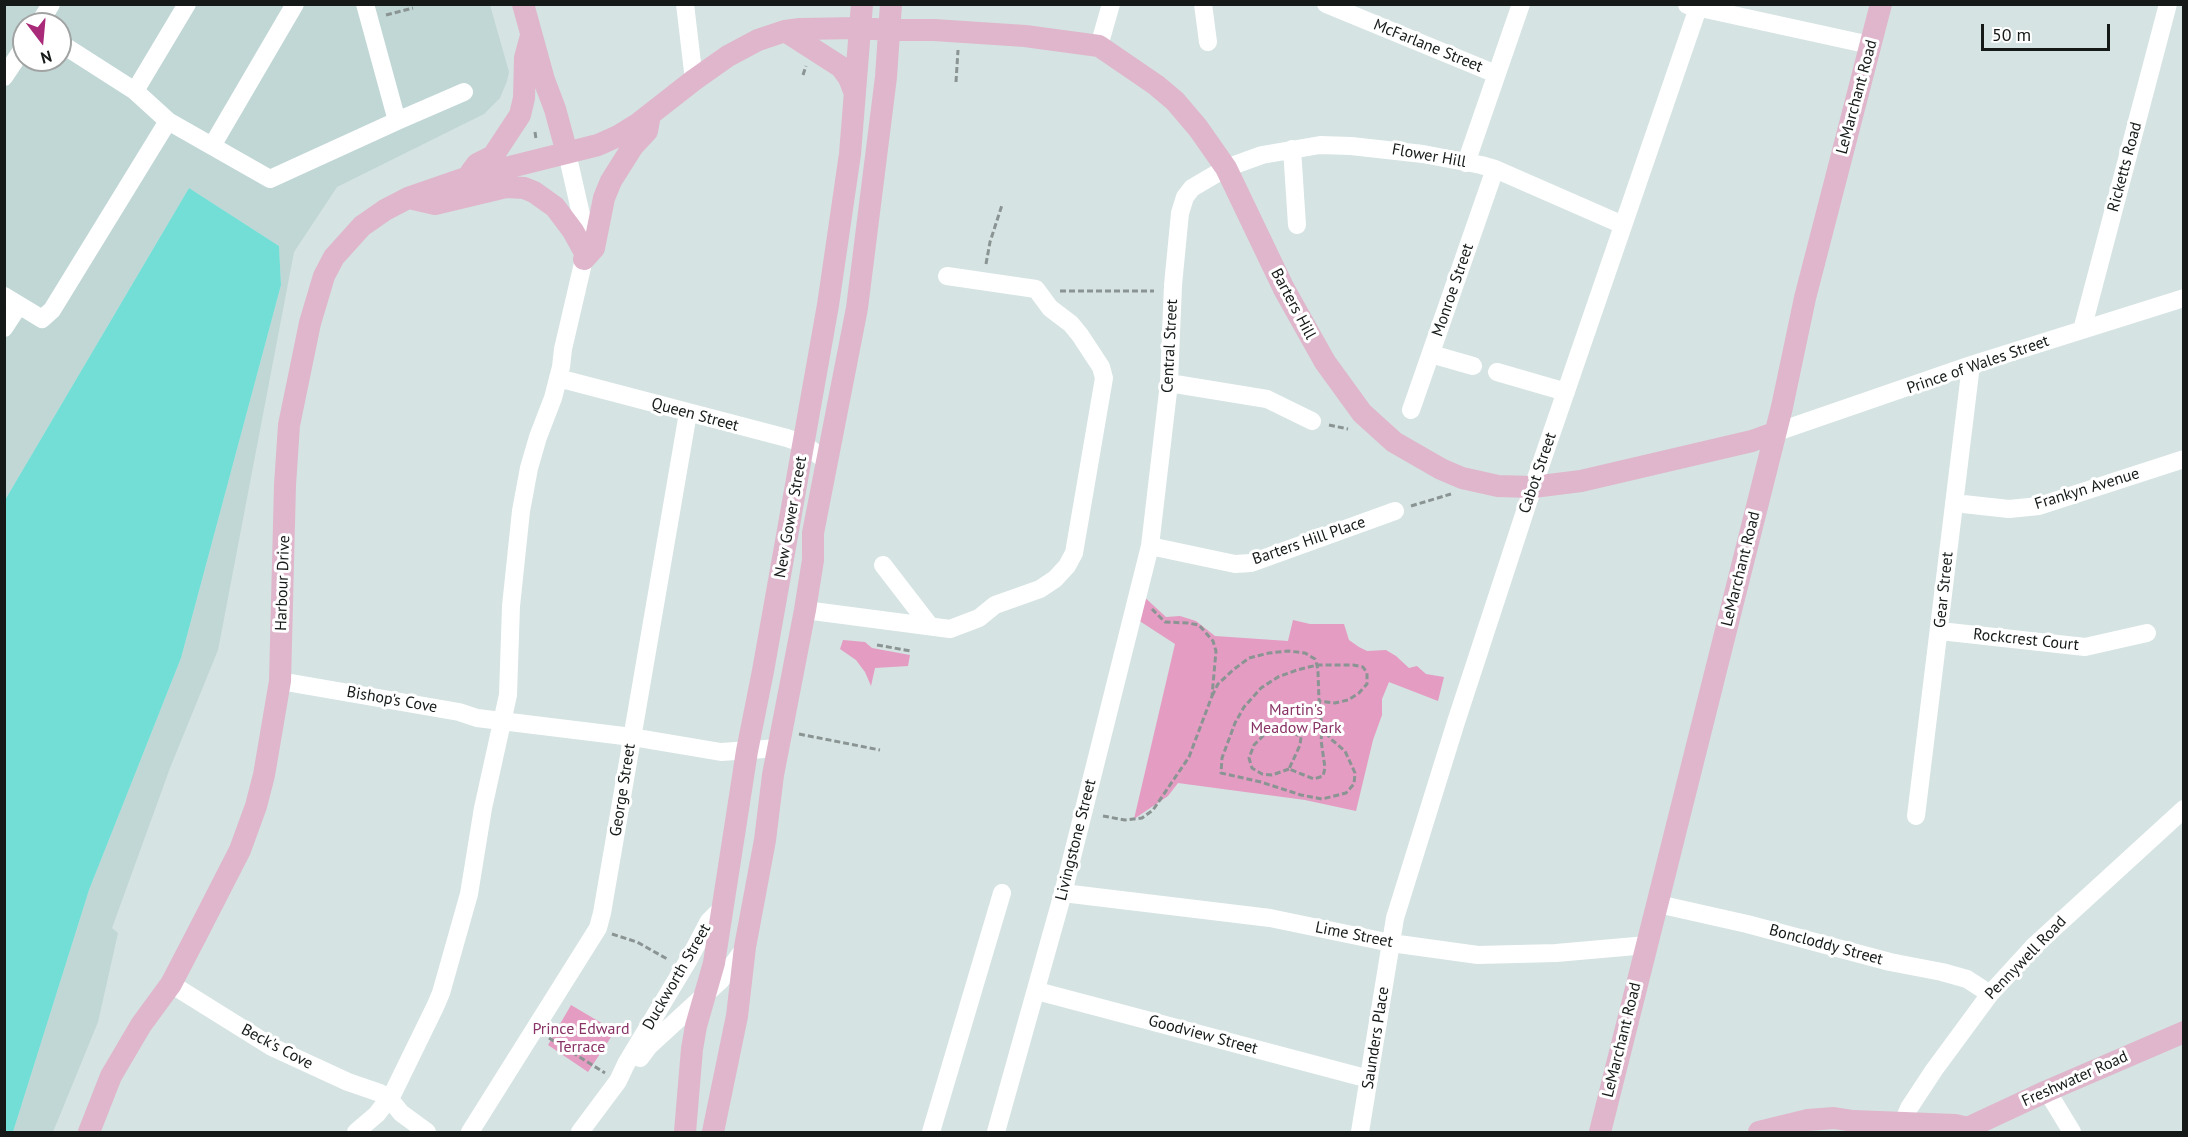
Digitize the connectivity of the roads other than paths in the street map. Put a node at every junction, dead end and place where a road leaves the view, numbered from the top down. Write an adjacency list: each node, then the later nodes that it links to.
1 (187, 4): 25 (street)
2 (296, 4): 31 (street)
3 (523, 4): 18 (main road)
4 (685, 4): 24 (street)
5 (862, 4): 15 (main road, New Gower Street)
6 (891, 4): 16 (main road, New Gower Street)
7 (1111, 4): 21 (street)
8 (1203, 4): 19 (street)
9 (1326, 4): 23 (street, McFarlane Street)
10 (1521, 4): 23 (street)
11 (1881, 4): 20 (main road, LeMarchant Road)
12 (2168, 4): 46 (street, Ricketts Road)
13 (1693, 6): 20 (street); 40 (street, Cabot Street)
14 (371, 11): 29 (street)
15 (860, 28): 16 (main road, Barters Hill); 17 (main road, Barters Hill); 27 (main road, New Gower Street)
16 (889, 30): 21 (main road, Barters Hill); 60 (main road, New Gower Street)
17 (785, 31): 24 (main road, Barters Hill); 27 (main road)
18 (531, 36): 33 (main road); 37 (main road)
19 (1208, 42)
20 (1870, 45): 57 (main road, LeMarchant Road)
21 (1099, 46): 35 (main road, Barters Hill)
22 (72, 51): 25 (street)
23 (1496, 74): 34 (street)
24 (694, 80): 28 (main road, Harbour Drive)
25 (135, 91): 30 (street)
26 (464, 92): 29 (street)
27 (855, 93): 58 (main road, New Gower Street)
28 (650, 115): 33 (main road, Harbour Drive); 41 (main road)
29 (397, 121): 31 (street)
30 (168, 122): 31 (street); 44 (street)
31 (212, 146)
32 (1292, 149): 34 (street, Flower Hill); 35 (street, Flower Hill); 39 (street)
33 (567, 153): 37 (main road, Harbour Drive); 41 (street)
34 (1466, 163): 36 (street, Flower Hill)
35 (1226, 168): 52 (street, Central Street); 61 (main road, Barters Hill)
36 (1495, 169): 40 (street, Flower Hill); 47 (street, Monroe Street)
37 (466, 178): 38 (main road, Harbour Drive)
38 (408, 198): 41 (main road); 70 (main road, Harbour Drive)
39 (1297, 225)
40 (1623, 225): 53 (street, Cabot Street)
41 (584, 255): 51 (street)
42 (947, 276): 67 (street)
43 (2184, 298): 46 (street, Prince of Wales Street)
44 (12, 301): 45 (street)
45 (4, 328)
46 (2082, 330): 48 (street, Prince of Wales Street)
47 (1431, 354): 49 (street); 54 (street, Monroe Street)
48 (1971, 365): 57 (street, Prince of Wales Street); 62 (street, Gear Street)
49 (1473, 366)
50 (1497, 372): 53 (street)
51 (558, 378): 55 (street, Queen Street); 71 (street)
52 (1169, 383): 56 (street); 64 (street, Central Street)
53 (1566, 392): 61 (street, Cabot Street)
54 (1411, 410)
55 (688, 413): 58 (street, Queen Street); 72 (street, George Street)
56 (1312, 421)
57 (1774, 433): 61 (main road, Barters Hill); 79 (main road, LeMarchant Road)
58 (804, 444): 60 (street, Queen Street); 74 (main road, New Gower Street)
59 (2184, 459): 62 (street, Frankyn Avenue)
60 (826, 461): 66 (main road, New Gower Street)
61 (1533, 487): 81 (street, Cabot Street)
62 (1954, 503): 68 (street, Gear Street)
63 (1395, 511): 64 (street, Barters Hill Place)
64 (1150, 546): 78 (street, Livingstone Street)
65 (883, 565): 67 (street)
66 (805, 610): 67 (street); 73 (main road, New Gower Street)
67 (930, 626)
68 (1940, 631): 69 (street, Rockcrest Court); 76 (street, Gear Street)
69 (2147, 633)
70 (280, 681): 71 (street, Bishop's Cove); 84 (main road, Harbour Drive)
71 (504, 721): 72 (street, Bishop's Cove); 92 (street)
72 (632, 737): 74 (street, Bishop's Cove); 98 (street, George Street)
73 (784, 740): 74 (street, Bishop's Cove); 83 (main road, New Gower Street)
74 (747, 751): 80 (main road, New Gower Street)
75 (2184, 809): 87 (street, Pennywell Road)
76 (1916, 816)
77 (1002, 893): 102 (street)
78 (1063, 893): 81 (street, Lime Street); 85 (street, Livingstone Street)
79 (1658, 904): 82 (main road, LeMarchant Road); 87 (street, Boncloddy Street)
80 (722, 908): 86 (main road, New Gower Street); 89 (street, Duckworth Street)
81 (1391, 943): 82 (street, Lime Street); 90 (street, Saunders Place)
82 (1647, 945): 105 (main road, LeMarchant Road)
83 (745, 947): 86 (street, Duckworth Street); 101 (main road, New Gower Street)
84 (171, 984): 92 (street, Beck's Cove); 95 (main road, Harbour Drive)
85 (1037, 991): 90 (street, Goodview Street); 103 (street, Livingstone Street)
86 (707, 992): 89 (street, Duckworth Street); 100 (main road, New Gower Street)
87 (1990, 994): 93 (street, Pennywell Road)
88 (2184, 1032): 91 (main road, Freshwater Road)
89 (612, 1077): 99 (street, Duckworth Street)
90 (1369, 1079): 104 (street, Saunders Place)
91 (2047, 1091): 94 (main road, Freshwater Road); 107 (street)
92 (389, 1098): 96 (street); 97 (street)
93 (1900, 1128): 94 (main road, Freshwater Road); 106 (main road, Freshwater Road)
94 (1964, 1130)
95 (88, 1132)
96 (356, 1132)
97 (427, 1132)
98 (470, 1132)
99 (580, 1132)
100 (686, 1132)
101 (713, 1132)
102 (931, 1132)
103 (996, 1132)
104 (1360, 1132)
105 (1600, 1132)
106 (1759, 1132)
107 (2072, 1132)

